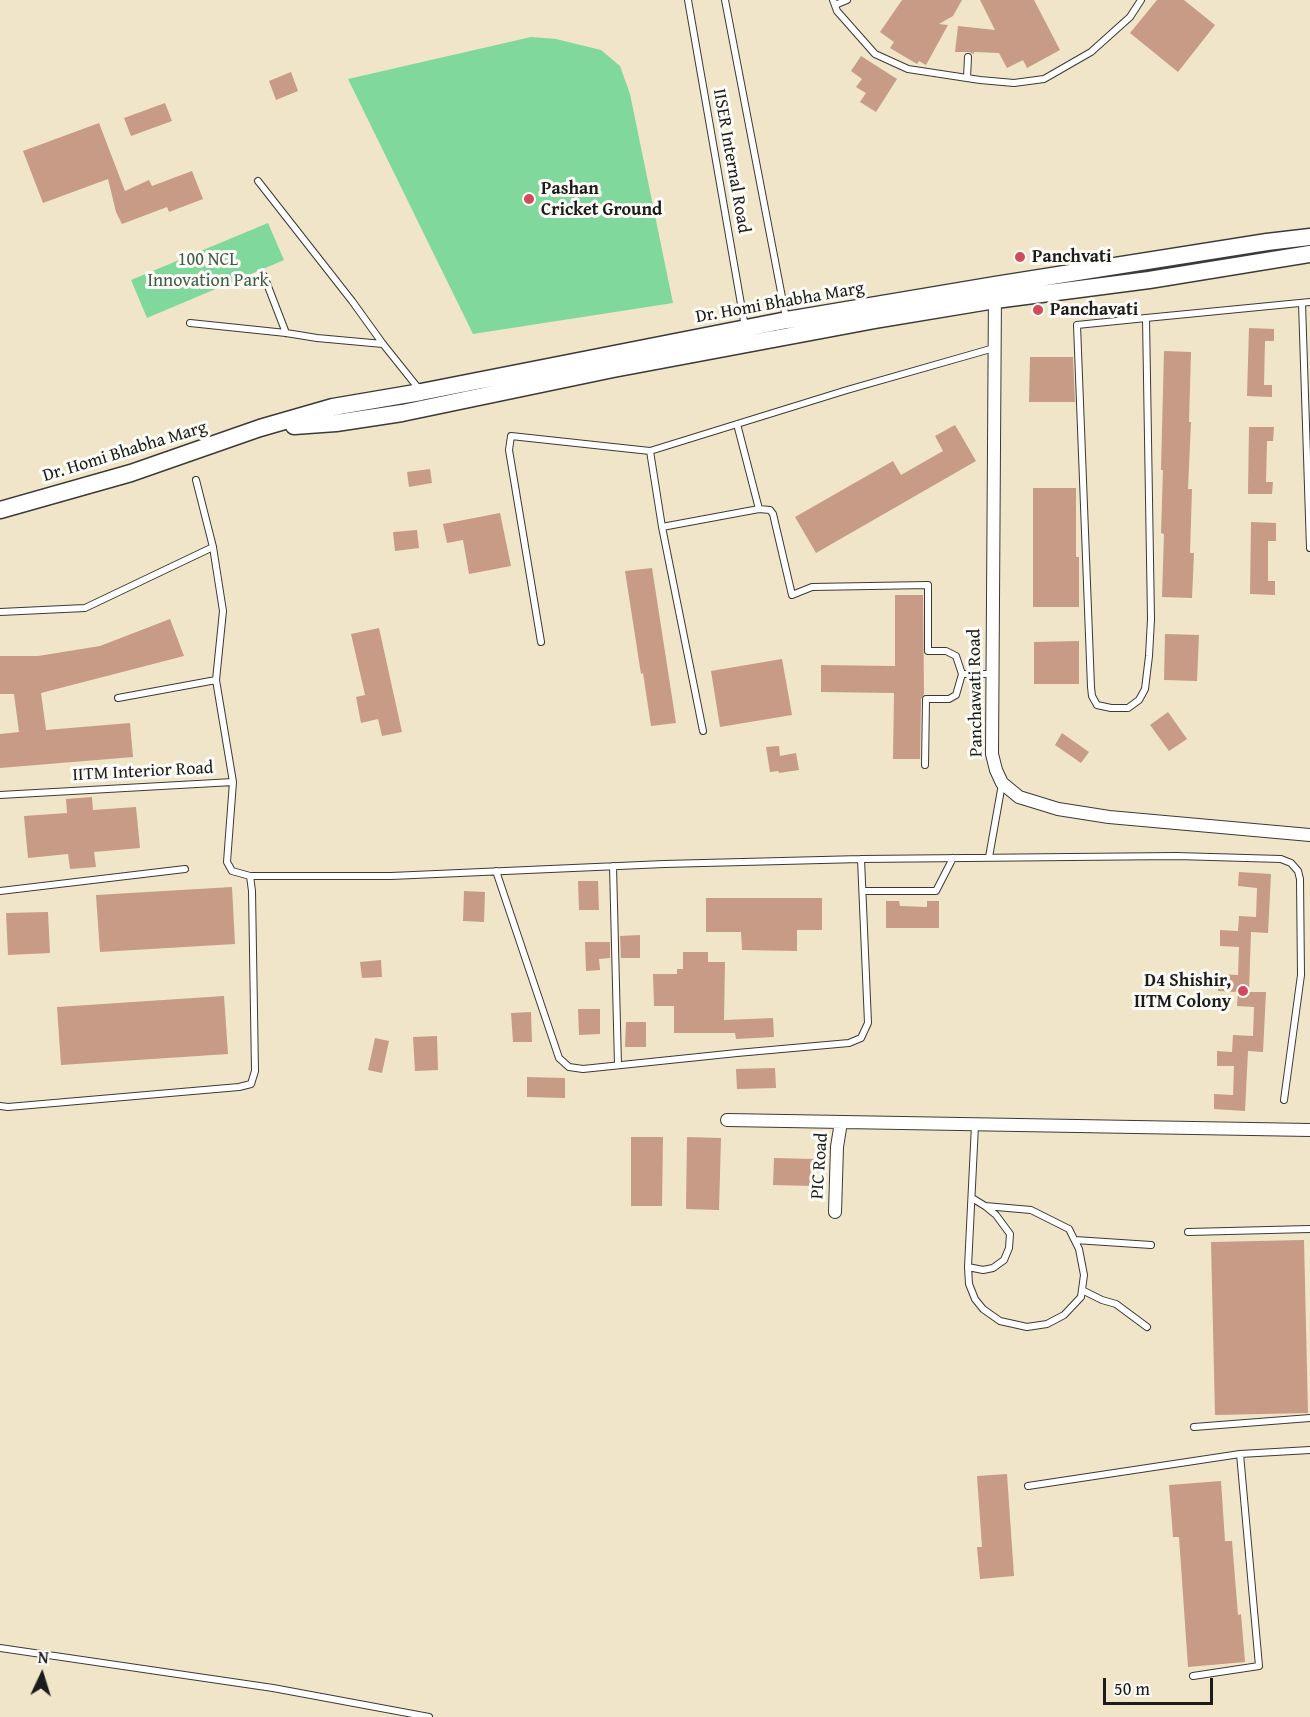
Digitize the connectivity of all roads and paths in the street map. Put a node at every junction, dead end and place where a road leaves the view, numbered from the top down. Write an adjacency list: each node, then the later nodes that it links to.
1 (688, 0): 19 (lane, IISER Internal Road)
2 (725, 0): 17 (lane, IISER Internal Road)
3 (847, 0): 5 (lane)
4 (1141, 0): 7 (lane)
5 (834, 3): 7 (lane)
6 (968, 57): 7 (lane)
7 (967, 78)
8 (258, 181): 20 (lane)
9 (1310, 237): 12 (main road, Dr. Homi Bhabha Marg)
10 (1310, 254): 12 (main road, Dr. Homi Bhabha Marg)
11 (264, 276): 18 (lane)
12 (995, 293): 17 (main road, Dr. Homi Bhabha Marg); 21 (street, Panchawati Road)
13 (1310, 302): 14 (lane)
14 (1302, 303): 15 (lane); 32 (lane)
15 (1146, 318): 15 (lane)
16 (190, 323): 18 (lane)
17 (788, 327): 19 (main road, Dr. Homi Bhabha Marg)
18 (286, 333): 20 (lane)
19 (746, 335): 22 (main road, Dr. Homi Bhabha Marg); 23 (main road, Dr. Homi Bhabha Marg)
20 (383, 344): 22 (lane)
21 (995, 347): 24 (lane); 36 (street, Panchawati Road)
22 (422, 392): 23 (lane); 25 (main road, Dr. Homi Bhabha Marg)
23 (436, 407): 25 (main road, Dr. Homi Bhabha Marg)
24 (737, 424): 26 (lane); 28 (lane)
25 (260, 428): 29 (main road, Dr. Homi Bhabha Marg)
26 (650, 451): 30 (lane); 34 (lane)
27 (196, 480): 31 (lane)
28 (759, 509): 30 (lane); 35 (lane)
29 (0, 510)
30 (662, 527): 39 (lane)
31 (213, 547): 33 (lane); 37 (lane)
32 (1310, 548)
33 (0, 612)
34 (541, 642)
35 (962, 674): 36 (lane); 40 (lane)
36 (993, 674): 42 (street, Panchawati Road)
37 (216, 680): 38 (lane); 41 (lane)
38 (118, 698)
39 (703, 731)
40 (926, 765)
41 (233, 782): 43 (lane, IITM Interior Road); 51 (lane, IITM Interior Road)
42 (1002, 783): 44 (street); 45 (lane)
43 (0, 795)
44 (1310, 835)
45 (988, 857): 47 (lane); 55 (lane)
46 (861, 858): 47 (lane); 48 (lane); 53 (lane)
47 (953, 858): 53 (lane)
48 (613, 866): 50 (lane); 54 (lane)
49 (185, 869): 52 (lane)
50 (496, 871): 51 (lane); 54 (lane)
51 (250, 876): 56 (lane)
52 (0, 891)
53 (862, 891): 54 (lane)
54 (618, 1065)
55 (1284, 1100)
56 (0, 1106)
57 (727, 1120): 58 (street)
58 (841, 1122): 59 (street); 63 (street, PIC Road)
59 (975, 1124): 60 (street); 61 (lane)
60 (1310, 1130)
61 (972, 1198): 62 (lane); 69 (lane)
62 (985, 1206): 67 (lane); 69 (lane)
63 (835, 1212)
64 (1310, 1229): 65 (lane); 66 (lane)
65 (1188, 1232)
66 (1310, 1234)
67 (1075, 1240): 68 (lane); 70 (lane)
68 (1151, 1245)
69 (968, 1267): 70 (lane)
70 (1082, 1290): 71 (lane)
71 (1147, 1327)
72 (1310, 1418): 73 (lane)
73 (1194, 1427)
74 (1310, 1449): 75 (lane)
75 (1240, 1454): 76 (lane); 78 (lane)
76 (1028, 1486)
77 (0, 1648): 79 (lane)
78 (1193, 1676)
79 (429, 1717)

